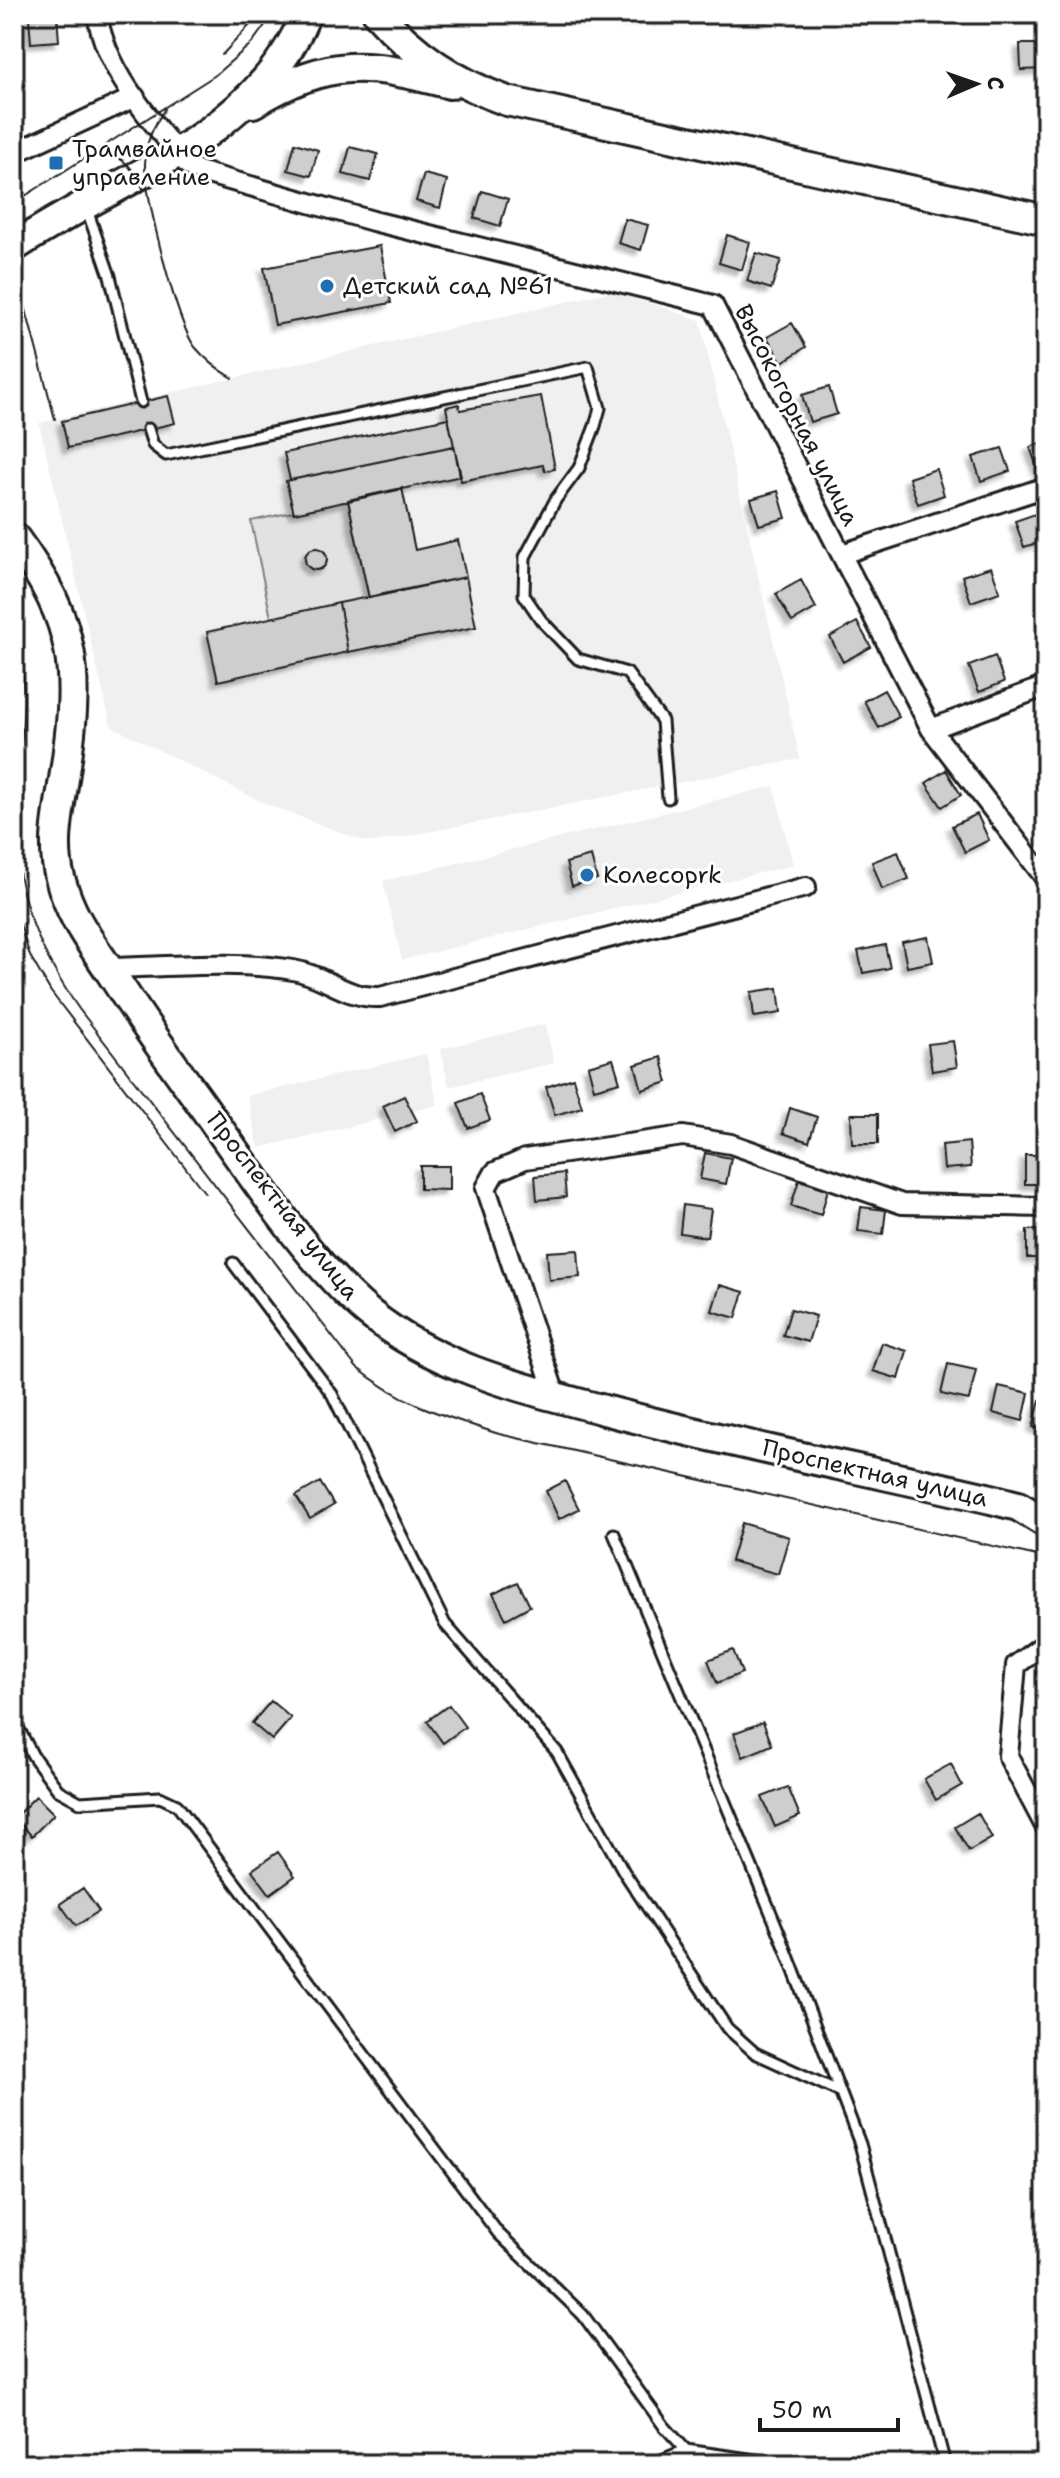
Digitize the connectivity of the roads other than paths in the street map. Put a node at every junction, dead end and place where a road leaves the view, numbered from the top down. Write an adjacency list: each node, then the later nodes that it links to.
1 (97, 14): 5 (street, Высокогорная улица)
2 (306, 14): 6 (main road)
3 (378, 14): 4 (main road)
4 (478, 91): 6 (main road); 10 (main road)
5 (134, 96): 7 (street); 8 (street, Высокогорная улица)
6 (218, 121): 8 (main road)
7 (14, 153)
8 (179, 153): 9 (main road); 16 (street, Высокогорная улица)
9 (85, 204): 11 (main road); 12 (lane)
10 (1046, 220)
11 (14, 247)
12 (141, 402)
13 (148, 429): 19 (lane)
14 (1046, 487): 16 (street)
15 (14, 537): 22 (main road, Проспектная улица)
16 (842, 554): 18 (street, Высокогорная улица)
17 (1046, 686): 18 (street)
18 (931, 729): 20 (street, Высокогорная улица)
19 (668, 798)
20 (1046, 879)
21 (806, 887): 22 (street)
22 (107, 968): 25 (main road, Проспектная улица)
23 (1046, 1207): 25 (street)
24 (233, 1263): 31 (lane)
25 (556, 1397): 26 (main road, Проспектная улица)
26 (1046, 1523)
27 (614, 1534): 31 (lane)
28 (1046, 1643): 30 (street)
29 (14, 1720): 32 (lane)
30 (1046, 1828)
31 (840, 2092): 35 (lane)
32 (686, 2450): 33 (lane); 34 (lane)
33 (652, 2464)
34 (784, 2464)
35 (945, 2464)

